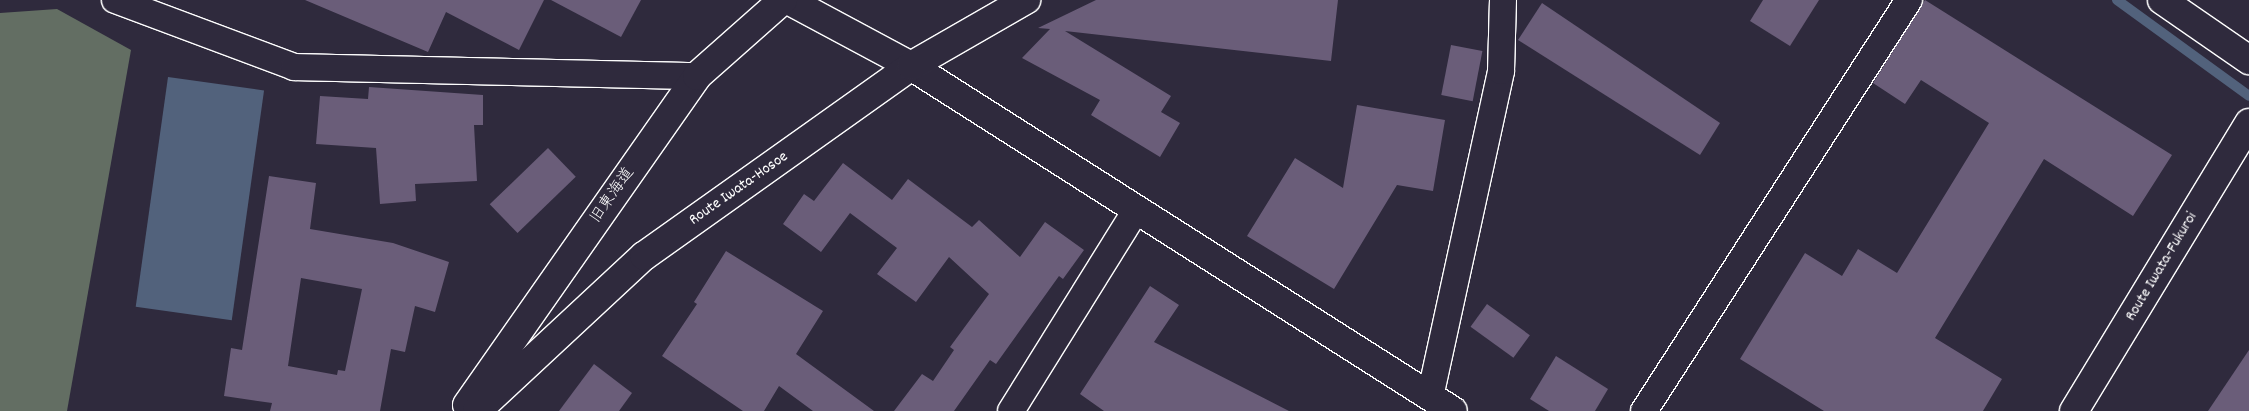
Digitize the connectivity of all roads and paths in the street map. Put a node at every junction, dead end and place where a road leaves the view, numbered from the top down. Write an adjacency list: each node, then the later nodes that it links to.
1 (115, 0): 10 (street)
2 (783, 0): 10 (street, 旧東海道)
3 (788, 0): 9 (street)
4 (1026, 0): 9 (street, Route Iwata-Hosoe)
5 (1503, 0): 13 (street)
6 (1909, 0): 18 (street)
7 (2162, 0): 8 (street)
8 (2249, 60)
9 (912, 66): 12 (street); 15 (street, Route Iwata-Hosoe)
10 (697, 76): 14 (street, 旧東海道)
11 (2249, 123): 19 (street, Route Iwata-Fukuroi)
12 (1135, 212): 13 (street); 16 (street)
13 (1430, 397): 17 (street)
14 (463, 411)
15 (477, 411)
16 (1010, 411)
17 (1452, 411)
18 (1644, 411)
19 (2074, 411)

